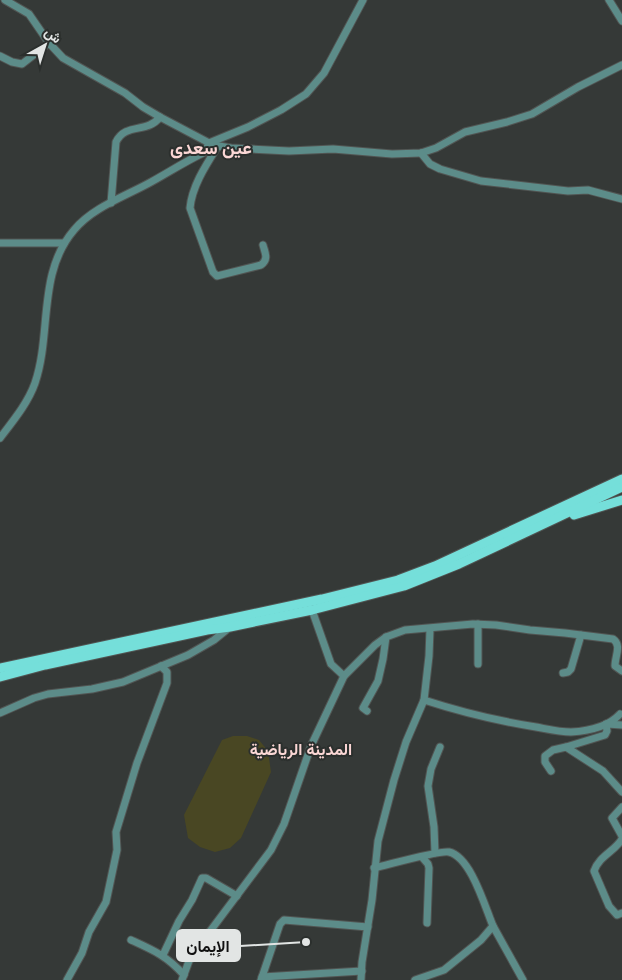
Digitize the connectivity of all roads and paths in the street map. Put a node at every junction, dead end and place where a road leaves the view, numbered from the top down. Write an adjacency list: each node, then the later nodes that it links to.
1 (5, 0): 5 (street)
2 (363, 0): 9 (street)
3 (609, 0): 4 (street)
4 (622, 21)
5 (49, 43): 6 (street); 8 (street)
6 (0, 56)
7 (622, 65): 11 (street)
8 (160, 117): 9 (street); 13 (street)
9 (209, 143): 10 (street); 13 (street)
10 (218, 146): 11 (street); 16 (street)
11 (421, 153): 12 (street)
12 (622, 199)
13 (111, 203): 15 (street)
14 (0, 243): 15 (street)
15 (64, 244): 17 (street)
16 (263, 245)
17 (0, 438)
18 (622, 479): 20 (main road)
19 (622, 487): 20 (main road)
20 (585, 500): 22 (main road); 31 (main road)
21 (622, 500): 22 (main road)
22 (540, 525): 23 (main road)
23 (312, 610): 25 (main road); 34 (street)
24 (478, 624): 26 (street); 27 (street); 29 (street)
25 (230, 627): 30 (street); 35 (main road)
26 (430, 629): 28 (street); 36 (street)
27 (581, 635): 32 (street); 33 (street)
28 (386, 637): 34 (street); 37 (street)
29 (478, 664)
30 (161, 666): 39 (street); 62 (street)
31 (0, 668)
32 (622, 670)
33 (563, 673)
34 (344, 676): 51 (street)
35 (0, 677)
36 (424, 700): 40 (street); 50 (street)
37 (367, 711)
38 (621, 712): 40 (street); 41 (street)
39 (0, 713)
40 (606, 724): 41 (street); 42 (street)
41 (622, 724)
42 (566, 747): 44 (street); 45 (street)
43 (440, 748): 48 (street)
44 (551, 770)
45 (622, 792)
46 (622, 807): 47 (street)
47 (622, 837): 52 (street)
48 (435, 853): 49 (street); 54 (street)
49 (422, 857): 50 (street); 53 (street)
50 (374, 868): 55 (street)
51 (237, 896): 57 (street); 60 (street)
52 (622, 913)
53 (427, 923)
54 (493, 926): 58 (street); 66 (street)
55 (368, 927): 59 (street); 61 (street)
56 (131, 940): 57 (street)
57 (163, 955): 60 (street)
58 (444, 970): 64 (street); 65 (street)
59 (362, 971): 61 (street); 63 (street)
60 (183, 977)
61 (261, 979)
62 (67, 980)
63 (361, 980)
64 (415, 980)
65 (444, 980)
66 (524, 980)

